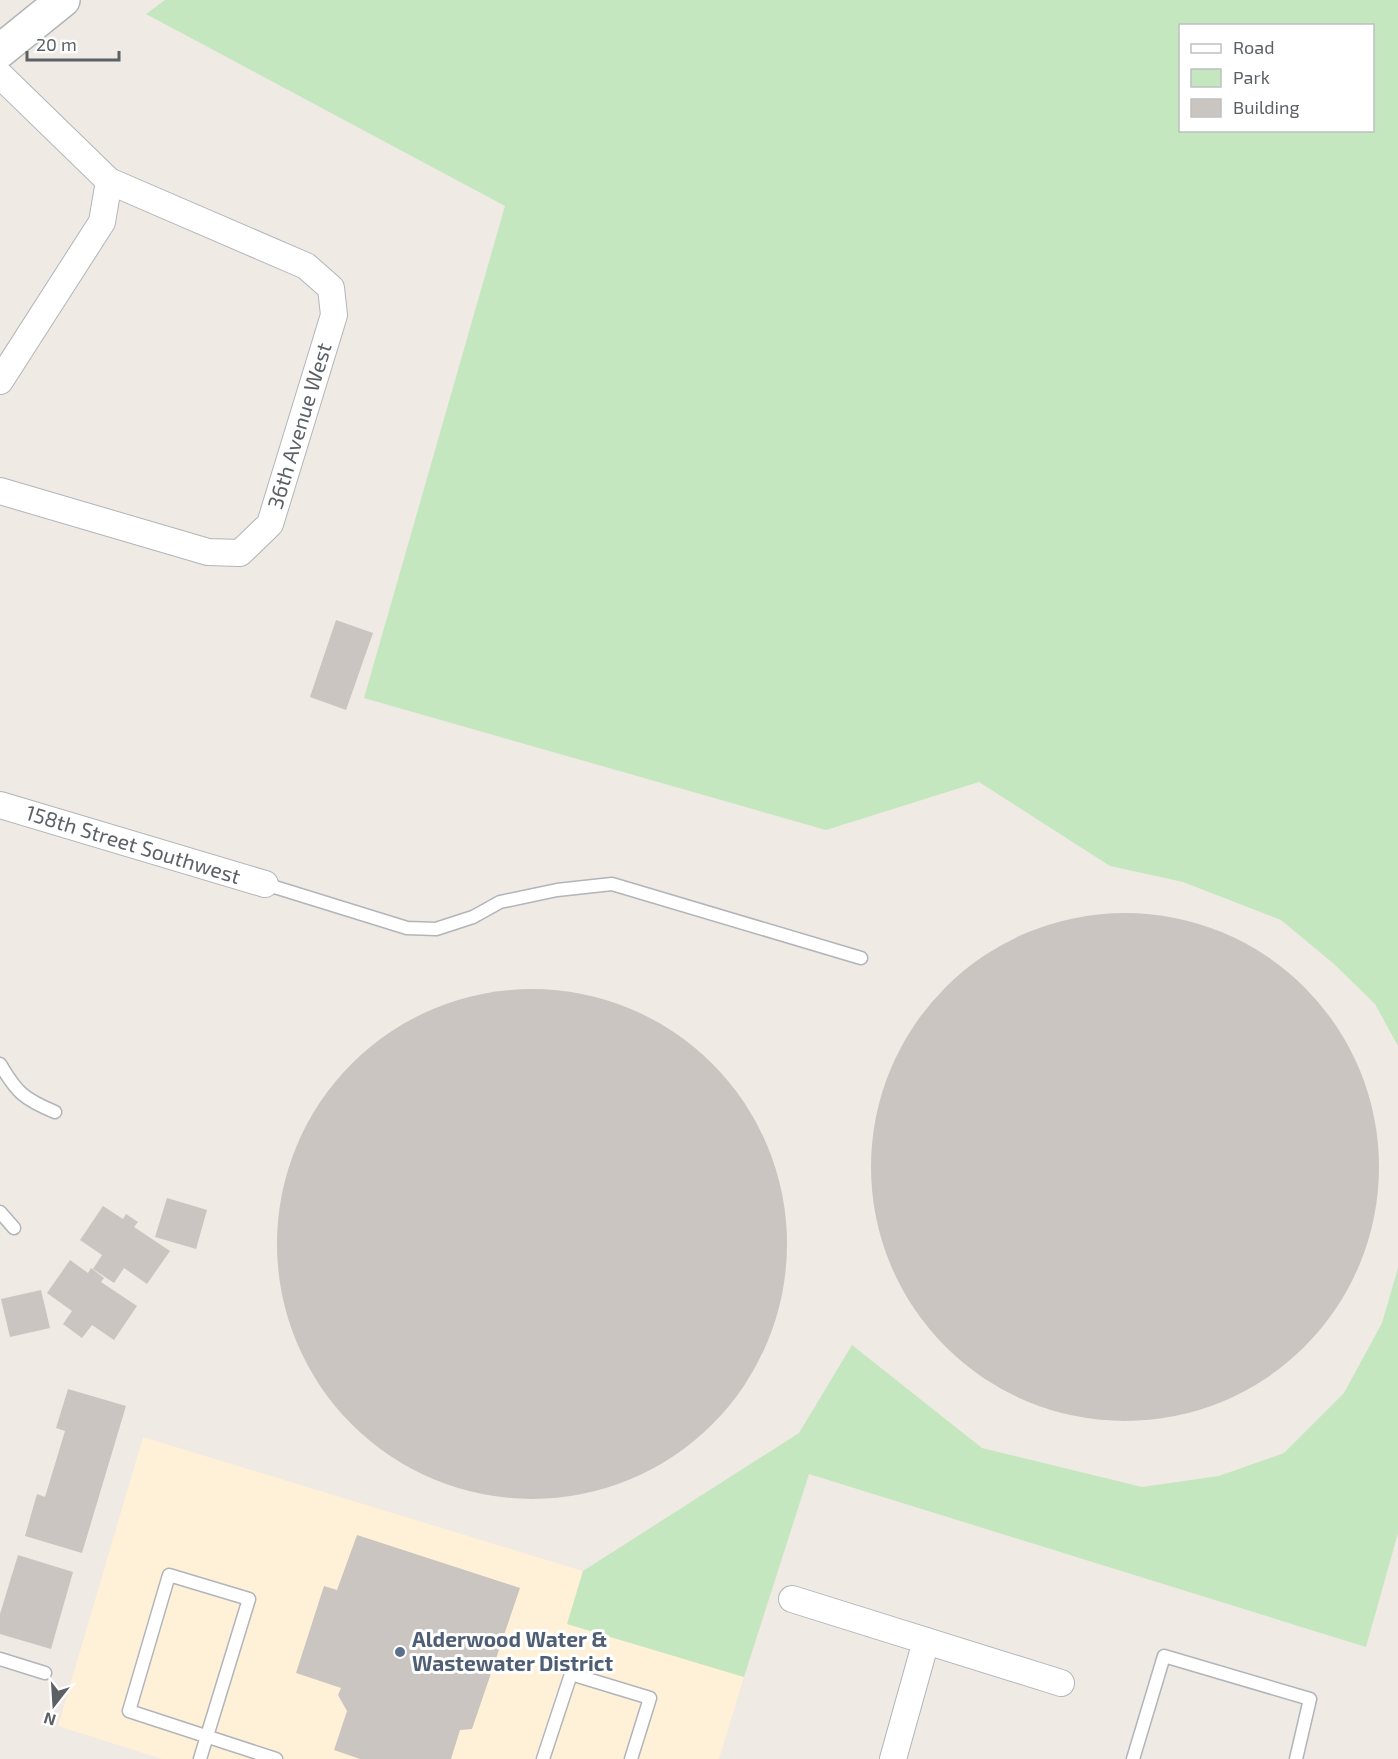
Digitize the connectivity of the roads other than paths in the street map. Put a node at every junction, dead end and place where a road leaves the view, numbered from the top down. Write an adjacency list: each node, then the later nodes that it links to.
1 (63, 0): 2 (street)
2 (0, 51)
3 (0, 75): 4 (street)
4 (109, 181): 5 (street); 6 (street, 36th Avenue West)
5 (0, 381)
6 (0, 491)
7 (0, 805): 8 (street, 158th Street Southwest)
8 (265, 884): 9 (lane)
9 (861, 958)
10 (0, 1065): 11 (lane)
11 (55, 1112)
12 (0, 1212): 13 (lane)
13 (14, 1228)
14 (792, 1599): 15 (street)
15 (926, 1641): 18 (street); 24 (street)
16 (0, 1659): 17 (lane)
17 (45, 1673)
18 (1061, 1683)
19 (207, 1736): 19 (lane); 20 (lane); 21 (lane)
20 (200, 1759)
21 (276, 1759)
22 (543, 1759): 23 (lane)
23 (630, 1759)
24 (892, 1759)
25 (1133, 1759): 26 (lane)
26 (1296, 1759)

